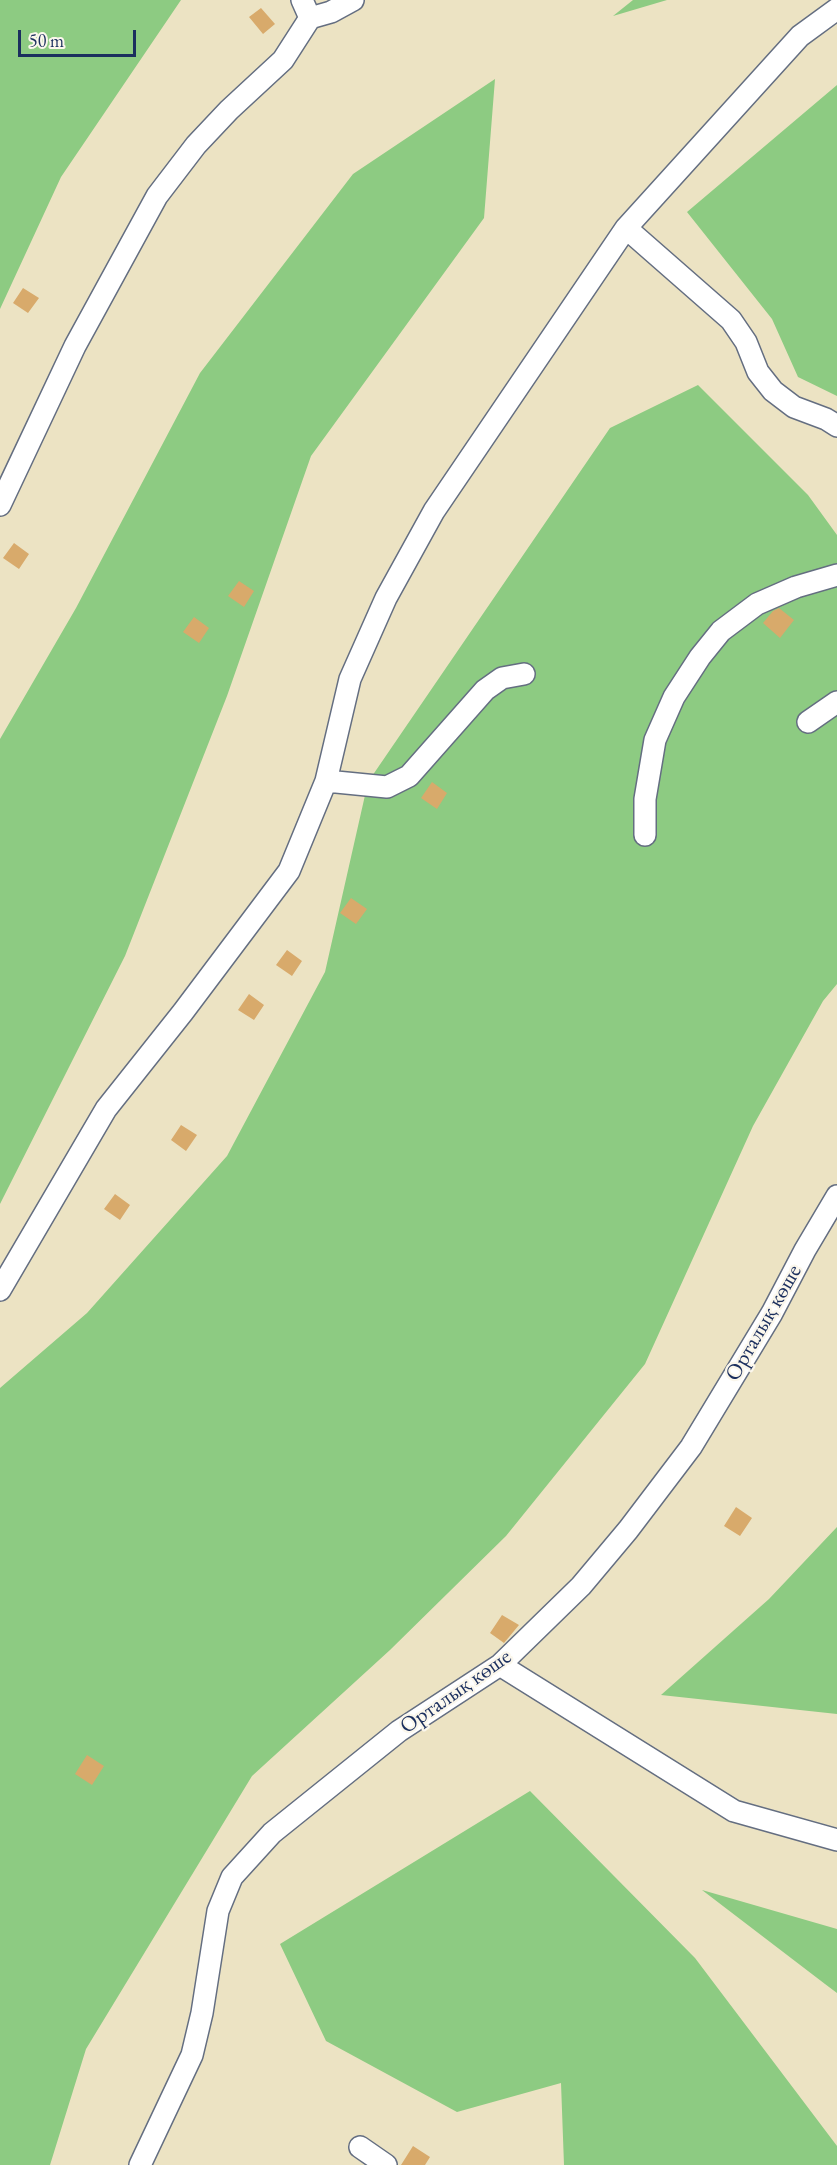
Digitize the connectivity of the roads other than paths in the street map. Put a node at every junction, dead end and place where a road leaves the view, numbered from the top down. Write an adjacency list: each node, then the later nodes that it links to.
1 (354, 0): 2 (street)
2 (306, 9): 6 (street)
3 (837, 9): 4 (street)
4 (626, 228): 5 (street); 11 (street)
5 (837, 426)
6 (0, 505)
7 (837, 575): 12 (street)
8 (524, 674): 11 (street)
9 (837, 702): 10 (street)
10 (808, 722)
11 (326, 781): 14 (street)
12 (645, 835)
13 (837, 1196): 15 (street, Орталық көше)
14 (0, 1290)
15 (500, 1665): 16 (street); 18 (street, Орталық көше)
16 (837, 1840)
17 (360, 2147): 19 (street)
18 (140, 2165)
19 (386, 2165)

